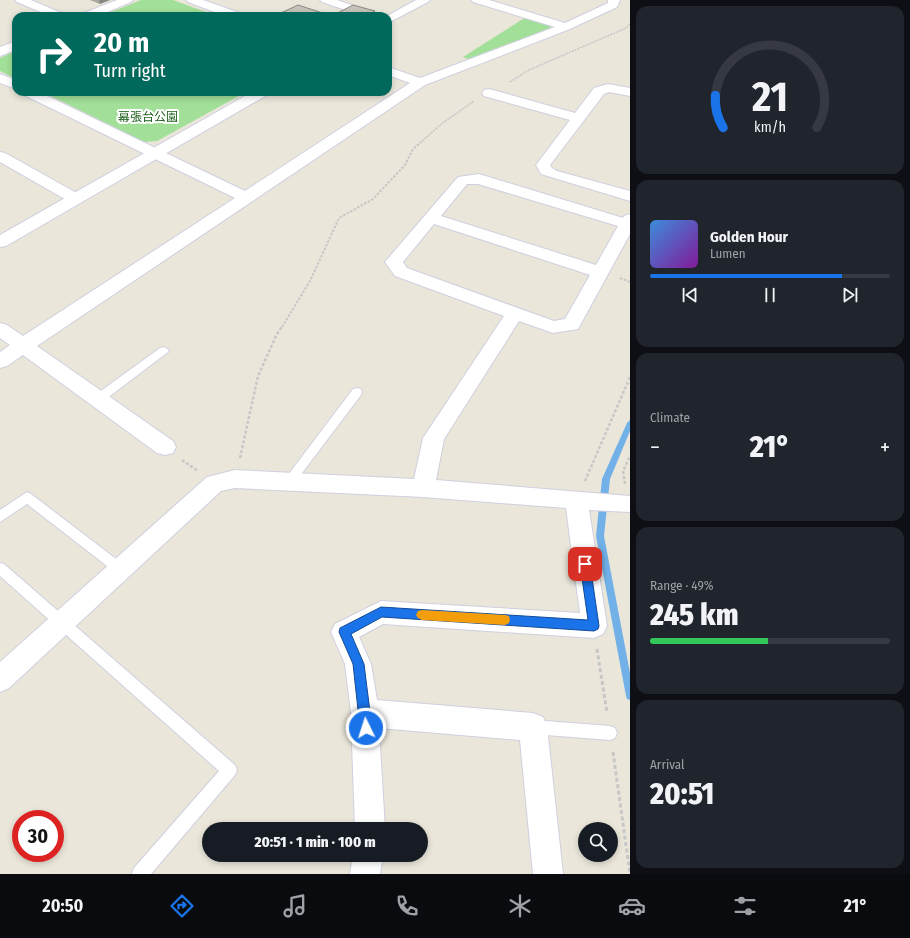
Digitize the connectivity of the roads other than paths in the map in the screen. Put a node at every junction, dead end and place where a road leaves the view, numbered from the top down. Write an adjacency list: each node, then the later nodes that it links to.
1 (21, 0): 8 (street)
2 (127, 0): 9 (street)
3 (192, 0): 10 (street)
4 (326, 0): 11 (street)
5 (424, 0): 12 (street)
6 (477, 0): 13 (street)
7 (614, 0): 13 (street)
8 (50, 12)
9 (98, 12)
10 (225, 12)
11 (362, 12)
12 (392, 18)
13 (566, 27): 18 (street)
14 (12, 47): 15 (street)
15 (0, 52)
16 (392, 72): 18 (street)
17 (0, 78): 19 (street)
18 (420, 82): 28 (street)
19 (12, 83)
20 (630, 92): 24 (street)
21 (490, 93): 24 (street)
22 (38, 96): 25 (street)
23 (255, 96): 25 (street)
24 (578, 118): 27 (street)
25 (155, 153): 28 (street); 29 (street)
26 (0, 156): 29 (street)
27 (630, 196)
28 (246, 197): 36 (street)
29 (76, 198): 32 (street)
30 (431, 218): 31 (street); 33 (street); 34 (street)
31 (629, 221): 33 (street)
32 (0, 242)
33 (600, 272): 34 (street)
34 (516, 314): 43 (street)
35 (0, 329): 36 (street)
36 (23, 346): 38 (street); 40 (street)
37 (164, 350): 40 (lane)
38 (0, 361)
39 (357, 392): 42 (lane)
40 (98, 400): 41 (street)
41 (165, 447)
42 (289, 482): 43 (street); 48 (street)
43 (422, 488): 44 (street)
44 (576, 501): 45 (street); 51 (street)
45 (627, 504)
46 (0, 517): 48 (lane)
47 (0, 568): 49 (lane)
48 (120, 569): 49 (street)
49 (62, 622): 50 (street); 56 (lane)
50 (0, 679)
51 (365, 713): 52 (street); 54 (street)
52 (533, 727): 53 (lane); 58 (street)
53 (610, 733)
54 (370, 822)
55 (367, 862): 57 (street)
56 (140, 874)
57 (365, 874)
58 (548, 874)

